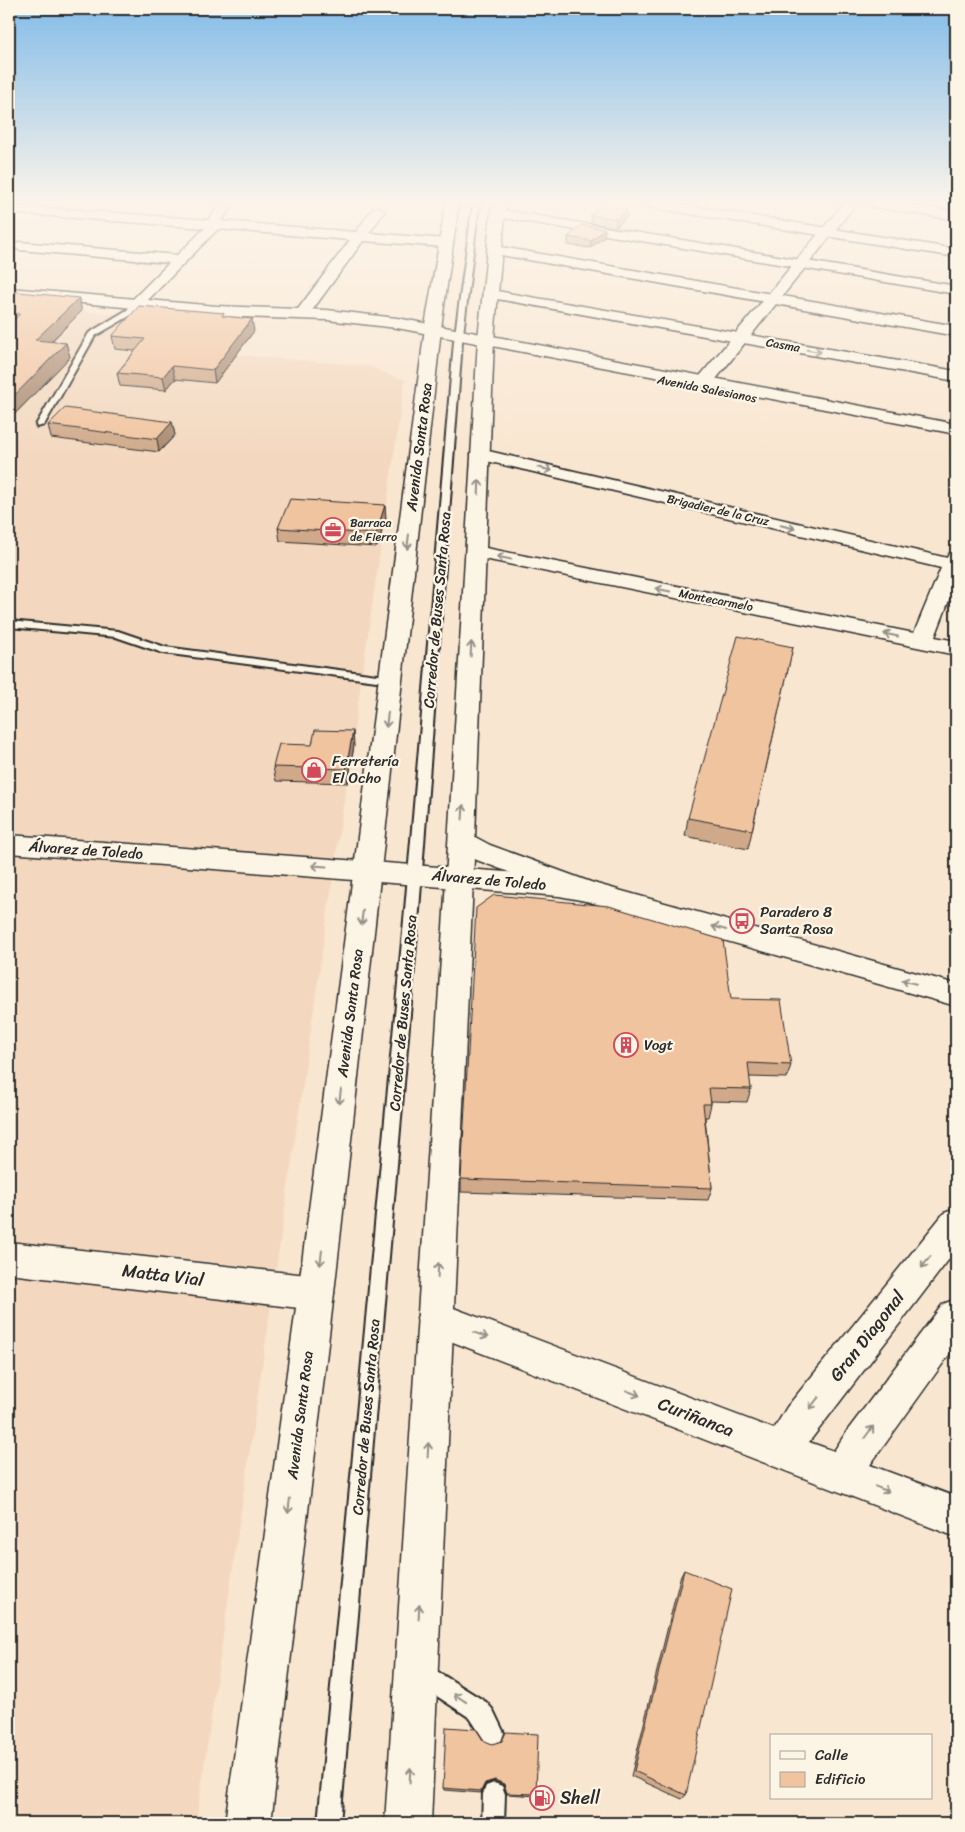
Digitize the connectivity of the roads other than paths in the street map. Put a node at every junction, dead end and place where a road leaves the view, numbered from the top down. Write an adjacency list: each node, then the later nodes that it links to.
1 (152, 288): 11 (street)
2 (322, 288): 13 (street)
3 (439, 288): 15 (street, Avenida Santa Rosa)
4 (465, 288): 16 (lane, Corredor de Buses Santa Rosa)
5 (492, 288): 9 (street)
6 (718, 288): 10 (street)
7 (781, 288): 10 (street)
8 (10, 294): 11 (street)
9 (491, 294): 17 (street, Casma); 18 (street)
10 (773, 298): 14 (street); 17 (street)
11 (137, 303): 12 (street); 21 (lane)
12 (216, 310): 13 (street); 15 (street)
13 (303, 314): 15 (street)
14 (956, 331)
15 (432, 333): 16 (street, Avenida Salesianos); 30 (street, Avenida Santa Rosa, one-way to 30)
16 (459, 338): 18 (street, Avenida Salesianos); 34 (lane, Corredor de Buses Santa Rosa)
17 (741, 338): 19 (street, Casma, one-way to 19); 20 (street)
18 (486, 343): 20 (street, Avenida Salesianos); 23 (street, Avenida Salesianos); 24 (street)
19 (956, 376)
20 (706, 380): 22 (street, Avenida Salesianos)
21 (40, 424)
22 (956, 429)
23 (956, 437)
24 (480, 454): 25 (street, one-way to 24); 26 (street, Brigadier de la Cruz, one-way to 26)
25 (476, 552): 28 (street, Montecarmelo, one-way to 25); 31 (street, one-way to 25)
26 (955, 563): 28 (street)
27 (9, 624): 30 (lane)
28 (922, 641): 29 (street, Montecarmelo)
29 (956, 648)
30 (392, 680): 33 (street, Avenida Santa Rosa, one-way to 33)
31 (461, 841): 35 (street); 36 (street)
32 (9, 844): 33 (street, Álvarez de Toledo, one-way to 32)
33 (367, 870): 34 (street, Álvarez de Toledo); 40 (street, Avenida Santa Rosa, one-way to 40)
34 (414, 874): 35 (street, Álvarez de Toledo); 50 (lane, Corredor de Buses Santa Rosa)
35 (460, 878): 36 (street, Álvarez de Toledo); 42 (street, one-way to 35)
36 (586, 891): 37 (street, Álvarez de Toledo, one-way to 36)
37 (956, 995)
38 (956, 1224): 43 (street, Gran Diagonal, one-way to 43)
39 (9, 1258): 40 (street, Matta Vial)
40 (316, 1293): 49 (street, Avenida Santa Rosa, one-way to 49)
41 (956, 1316): 44 (street, one-way to 41)
42 (435, 1318): 43 (street, Curiñanca, one-way to 43); 46 (street, one-way to 42)
43 (782, 1450): 44 (street, Curiñanca)
44 (843, 1474): 45 (street, Curiñanca, one-way to 45)
45 (956, 1517)
46 (416, 1668): 47 (lane, one-way to 46); 51 (street, one-way to 46)
47 (492, 1733)
48 (494, 1794): 52 (lane)
49 (248, 1823)
50 (329, 1823)
51 (408, 1823)
52 (493, 1823)

